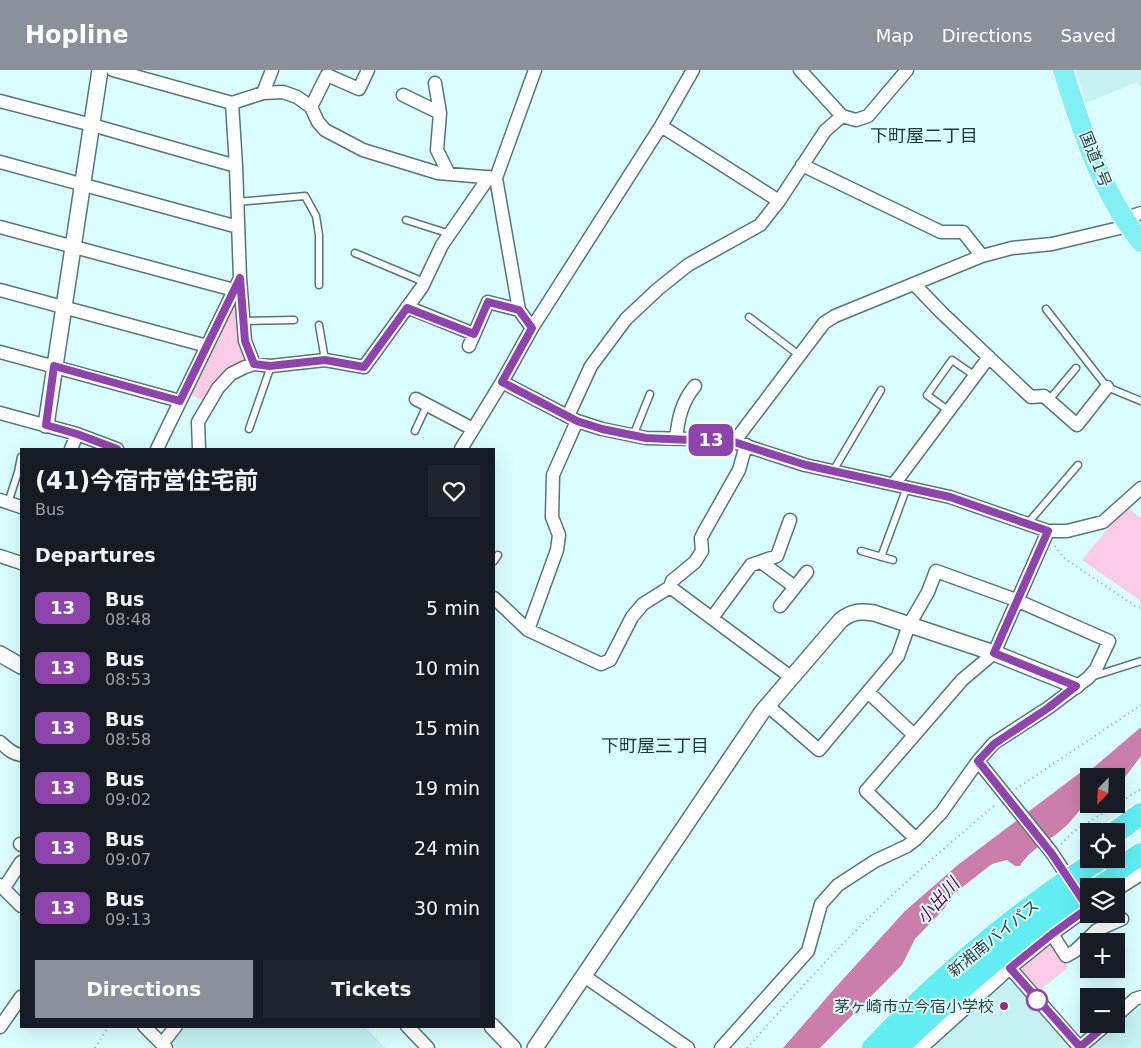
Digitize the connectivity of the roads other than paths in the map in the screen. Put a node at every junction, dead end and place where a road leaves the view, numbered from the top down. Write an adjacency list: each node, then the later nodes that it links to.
1 (100, 70): 18 (street)
2 (113, 70): 14 (street)
3 (272, 70): 11 (street)
4 (368, 70): 15 (street)
5 (535, 70): 24 (street)
6 (693, 70): 19 (street)
7 (800, 70): 17 (street)
8 (907, 70): 17 (street)
9 (1063, 70): 28 (highway, 国道1号)
10 (435, 82): 16 (street)
11 (263, 93): 14 (street); 15 (street)
12 (403, 95): 16 (street)
13 (0, 100): 18 (street)
14 (232, 103): 22 (street)
15 (311, 107): 23 (street)
16 (440, 113): 23 (street)
17 (842, 116): 21 (street)
18 (92, 125): 22 (street); 25 (street)
19 (661, 126): 26 (street); 51 (street)
20 (0, 162): 25 (street)
21 (802, 165): 26 (street); 36 (street)
22 (236, 166): 27 (street)
23 (449, 174): 24 (street)
24 (492, 177): 32 (street); 46 (street)
25 (82, 184): 31 (street); 34 (street)
26 (779, 201): 75 (street)
27 (238, 202): 31 (street); 40 (lane)
28 (1131, 219): 33 (highway, 国道1号); 36 (street)
29 (406, 220): 32 (lane)
30 (0, 227): 34 (street)
31 (238, 227): 37 (street)
32 (450, 234): 38 (street)
33 (1141, 242)
34 (72, 245): 42 (street); 43 (street)
35 (356, 253): 38 (lane)
36 (982, 256): 39 (street)
37 (240, 278): 42 (street); 49 (street)
38 (424, 282): 44 (street)
39 (914, 284): 56 (street); 57 (street)
40 (319, 285)
41 (0, 290): 43 (street)
42 (234, 290): 53 (street)
43 (64, 307): 53 (street); 60 (street)
44 (407, 308): 52 (street); 58 (street)
45 (1046, 309): 66 (lane)
46 (519, 310): 51 (street); 52 (street)
47 (749, 317): 56 (lane)
48 (294, 320): 49 (lane)
49 (244, 321): 59 (street)
50 (319, 325): 58 (lane)
51 (532, 328): 64 (street)
52 (474, 334): 54 (street)
53 (207, 346): 70 (street)
54 (469, 346)
55 (0, 352): 60 (street)
56 (799, 355): 83 (street)
57 (989, 357): 63 (street); 69 (street)
58 (325, 360): 61 (street)
59 (254, 364): 61 (street); 87 (street)
60 (54, 366): 70 (street); 76 (street)
61 (270, 366): 77 (lane)
62 (1076, 368): 69 (lane)
63 (975, 376): 73 (street); 73 (lane)
64 (502, 382): 75 (street); 78 (street)
65 (695, 386): 82 (street)
66 (1107, 387): 69 (street); 71 (lane)
67 (881, 390): 91 (lane)
68 (650, 394): 81 (lane)
69 (1049, 400)
70 (180, 401): 86 (street)
71 (1141, 401)
72 (421, 402): 78 (street); 79 (lane)
73 (949, 411): 92 (street)
74 (0, 414): 76 (street)
75 (573, 419): 81 (street); 114 (street)
76 (46, 425): 80 (street)
77 (249, 429)
78 (473, 429): 88 (street)
79 (415, 431)
80 (77, 434): 84 (street); 85 (street)
81 (633, 436): 82 (street)
82 (676, 439): 83 (street)
83 (740, 444): 91 (street); 107 (street)
84 (71, 448)
85 (114, 448)
86 (157, 448)
87 (200, 448)
88 (462, 448)
89 (20, 463): 95 (lane)
90 (1078, 465): 98 (lane)
91 (833, 472): 92 (street)
92 (894, 484): 93 (street)
93 (907, 487): 98 (street); 102 (lane)
94 (1141, 488): 99 (street)
95 (4, 502): 96 (street)
96 (20, 507)
97 (790, 520): 104 (street)
98 (1027, 524): 99 (street)
99 (1047, 533): 110 (street)
100 (861, 551): 102 (lane)
101 (0, 556): 105 (street)
102 (881, 557): 103 (lane)
103 (892, 560)
104 (761, 562): 108 (street); 112 (street)
105 (20, 563)
106 (807, 572): 108 (street)
107 (670, 587): 112 (street); 114 (street)
108 (795, 587): 111 (street)
109 (495, 599): 114 (street)
110 (1016, 600): 113 (street); 115 (street); 120 (street)
111 (780, 606)
112 (712, 618): 119 (street)
113 (909, 626): 115 (street); 119 (street); 121 (street)
114 (528, 630)
115 (994, 653): 120 (street); 123 (street)
116 (0, 654): 118 (street)
117 (1141, 661): 120 (lane)
118 (20, 665)
119 (792, 678): 122 (street)
120 (1082, 682): 126 (street)
121 (868, 692): 122 (street); 123 (street)
122 (768, 706): 151 (street)
123 (914, 734): 130 (street)
124 (0, 742): 125 (street)
125 (20, 755)
126 (978, 761): 130 (street); 142 (street)
127 (1141, 814): 128 (highway)
128 (1125, 826)
129 (1141, 832): 131 (highway)
130 (916, 838): 166 (street)
131 (1125, 842)
132 (1141, 854): 138 (highway)
133 (1080, 860): 149 (highway, bridge)
134 (20, 863): 141 (street)
135 (1087, 868): 149 (highway, 新湘南バイパス, bridge)
136 (1141, 868): 139 (highway)
137 (1141, 874): 140 (street)
138 (1105, 878)
139 (1125, 878)
140 (1125, 884)
141 (2, 886): 144 (street)
142 (1080, 896)
143 (1080, 896): 168 (highway, 新湘南バイパス, bridge)
144 (20, 905)
145 (1080, 910): 169 (highway)
146 (1080, 914): 148 (street)
147 (1113, 923): 148 (street)
148 (1052, 934): 150 (street)
149 (972, 952): 167 (highway, 新湘南バイパス, bridge)
150 (1010, 968): 170 (street); 171 (street)
151 (584, 976): 164 (street); 165 (street)
152 (1141, 997): 154 (street)
153 (20, 998): 155 (street)
154 (1125, 1008)
155 (0, 1027)
156 (146, 1028): 161 (street)
157 (175, 1028): 161 (street)
158 (409, 1028): 162 (street)
159 (494, 1028): 163 (street)
160 (1097, 1033): 171 (street)
161 (164, 1046)
162 (428, 1048)
163 (513, 1048)
164 (535, 1048)
165 (688, 1048)
166 (721, 1048)
167 (873, 1048)
168 (897, 1048)
169 (904, 1048)
170 (921, 1048)
171 (1080, 1048)

